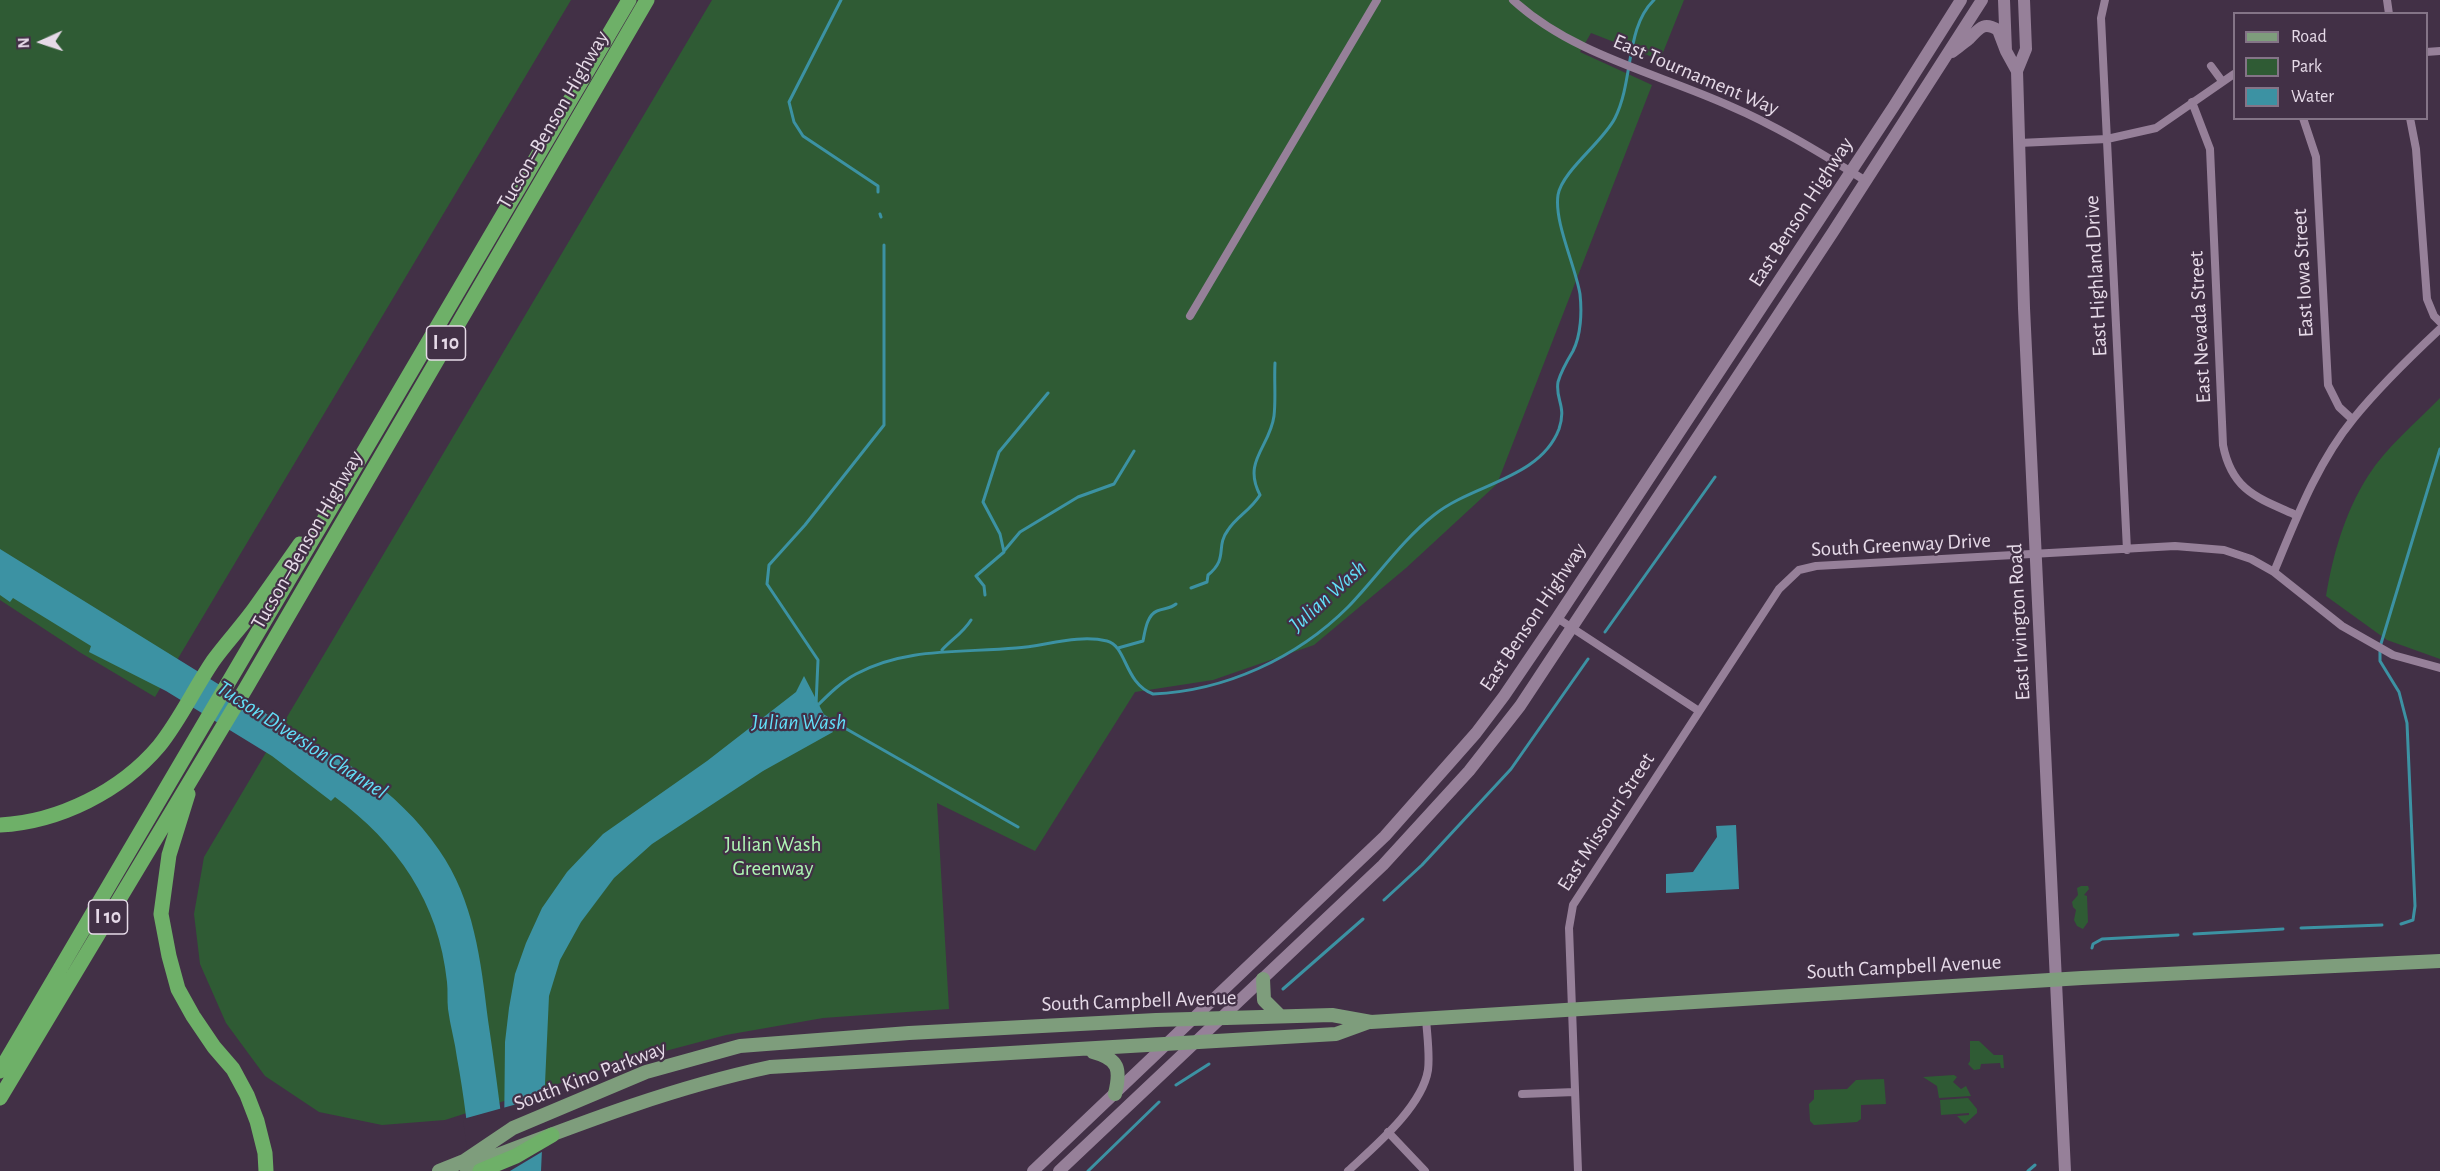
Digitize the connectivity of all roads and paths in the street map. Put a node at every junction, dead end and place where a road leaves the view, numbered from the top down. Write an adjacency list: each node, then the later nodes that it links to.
1 (628, 0): 29 (highway, Tucson–Benson Highway / I 10)
2 (648, 0): 39 (highway, Tucson–Benson Highway / I 10)
3 (1377, 0): 23 (street)
4 (1513, 0): 21 (street, East Tournament Way)
5 (1961, 0): 21 (main road, East Benson Highway)
6 (1982, 0): 11 (main road, East Benson Highway)
7 (2004, 0): 10 (main road, East Irvington Road)
8 (2024, 0): 13 (main road, East Irvington Road)
9 (2105, 0): 19 (street, East Highland Drive)
10 (2006, 51): 11 (main road); 13 (main road, East Irvington Road)
11 (1944, 59): 22 (main road, East Benson Highway)
12 (2211, 66): 15 (street)
13 (2017, 71): 20 (main road, East Irvington Road)
14 (2233, 75): 15 (street)
15 (2222, 81): 16 (street)
16 (2192, 102): 19 (street); 30 (street, East Nevada Street)
17 (2304, 120): 28 (street, East Iowa Street)
18 (2410, 120): 24 (street)
19 (2107, 139): 20 (street); 31 (street, East Highland Drive)
20 (2019, 143): 32 (main road, East Irvington Road)
21 (1851, 172): 22 (street, East Tournament Way); 26 (main road, East Benson Highway)
22 (1866, 181): 27 (main road, East Benson Highway)
23 (1190, 316)
24 (2440, 322)
25 (2440, 329): 28 (street)
26 (1727, 359): 27 (main road); 35 (main road, East Benson Highway)
27 (1743, 369): 36 (main road, East Benson Highway)
28 (2352, 419): 30 (street)
29 (356, 463): 40 (highway); 55 (highway, Tucson–Benson Highway / I 10)
30 (2296, 515): 34 (street)
31 (2127, 550): 32 (street, South Greenway Drive); 34 (street, South Greenway Drive)
32 (2035, 556): 33 (street, South Greenway Drive); 43 (main road, East Irvington Road)
33 (1800, 570): 38 (street, East Missouri Street)
34 (2274, 572): 37 (street, South Greenway Drive)
35 (1557, 618): 36 (street); 48 (main road, East Benson Highway)
36 (1572, 629): 38 (street); 42 (main road, East Benson Highway)
37 (2440, 668)
38 (1699, 711): 44 (street, East Missouri Street)
39 (195, 771): 59 (highway, Tucson–Benson Highway / I 10); 63 (highway)
40 (0, 825)
41 (2440, 961): 43 (main road, South Campbell Avenue)
42 (1263, 979): 45 (main road); 46 (main road, East Benson Highway)
43 (2055, 979): 44 (main road, South Campbell Avenue); 71 (main road, East Irvington Road)
44 (1572, 1008): 47 (main road, South Campbell Avenue); 56 (street, East Missouri Street)
45 (1280, 1016): 46 (main road, South Campbell Avenue); 49 (main road, South Campbell Avenue)
46 (1221, 1018): 48 (main road, South Campbell Avenue); 51 (main road, East Benson Highway)
47 (1426, 1018): 49 (main road, South Campbell Avenue); 60 (street)
48 (1195, 1019): 50 (main road, South Campbell Avenue); 52 (main road, East Benson Highway)
49 (1371, 1022): 51 (main road, South Campbell Avenue)
50 (909, 1033): 62 (main road, South Kino Parkway)
51 (1197, 1042): 52 (main road, South Campbell Avenue); 67 (main road, East Benson Highway)
52 (1168, 1043): 53 (main road, South Campbell Avenue); 57 (main road, East Benson Highway)
53 (1079, 1049): 54 (main road, South Campbell Avenue); 57 (main road)
54 (911, 1058): 61 (main road, South Kino Parkway)
55 (0, 1071)
56 (1575, 1092): 58 (street); 70 (street, East Missouri Street)
57 (1115, 1094): 66 (main road, East Benson Highway)
58 (1522, 1094)
59 (0, 1098)
60 (1388, 1132): 68 (street); 69 (street)
61 (552, 1135): 62 (main road, South Kino Parkway); 65 (highway)
62 (460, 1167): 64 (main road, South Kino Parkway)
63 (266, 1171)
64 (439, 1171)
65 (480, 1171)
66 (1034, 1171)
67 (1059, 1171)
68 (1348, 1171)
69 (1425, 1171)
70 (1578, 1171)
71 (2065, 1171)

